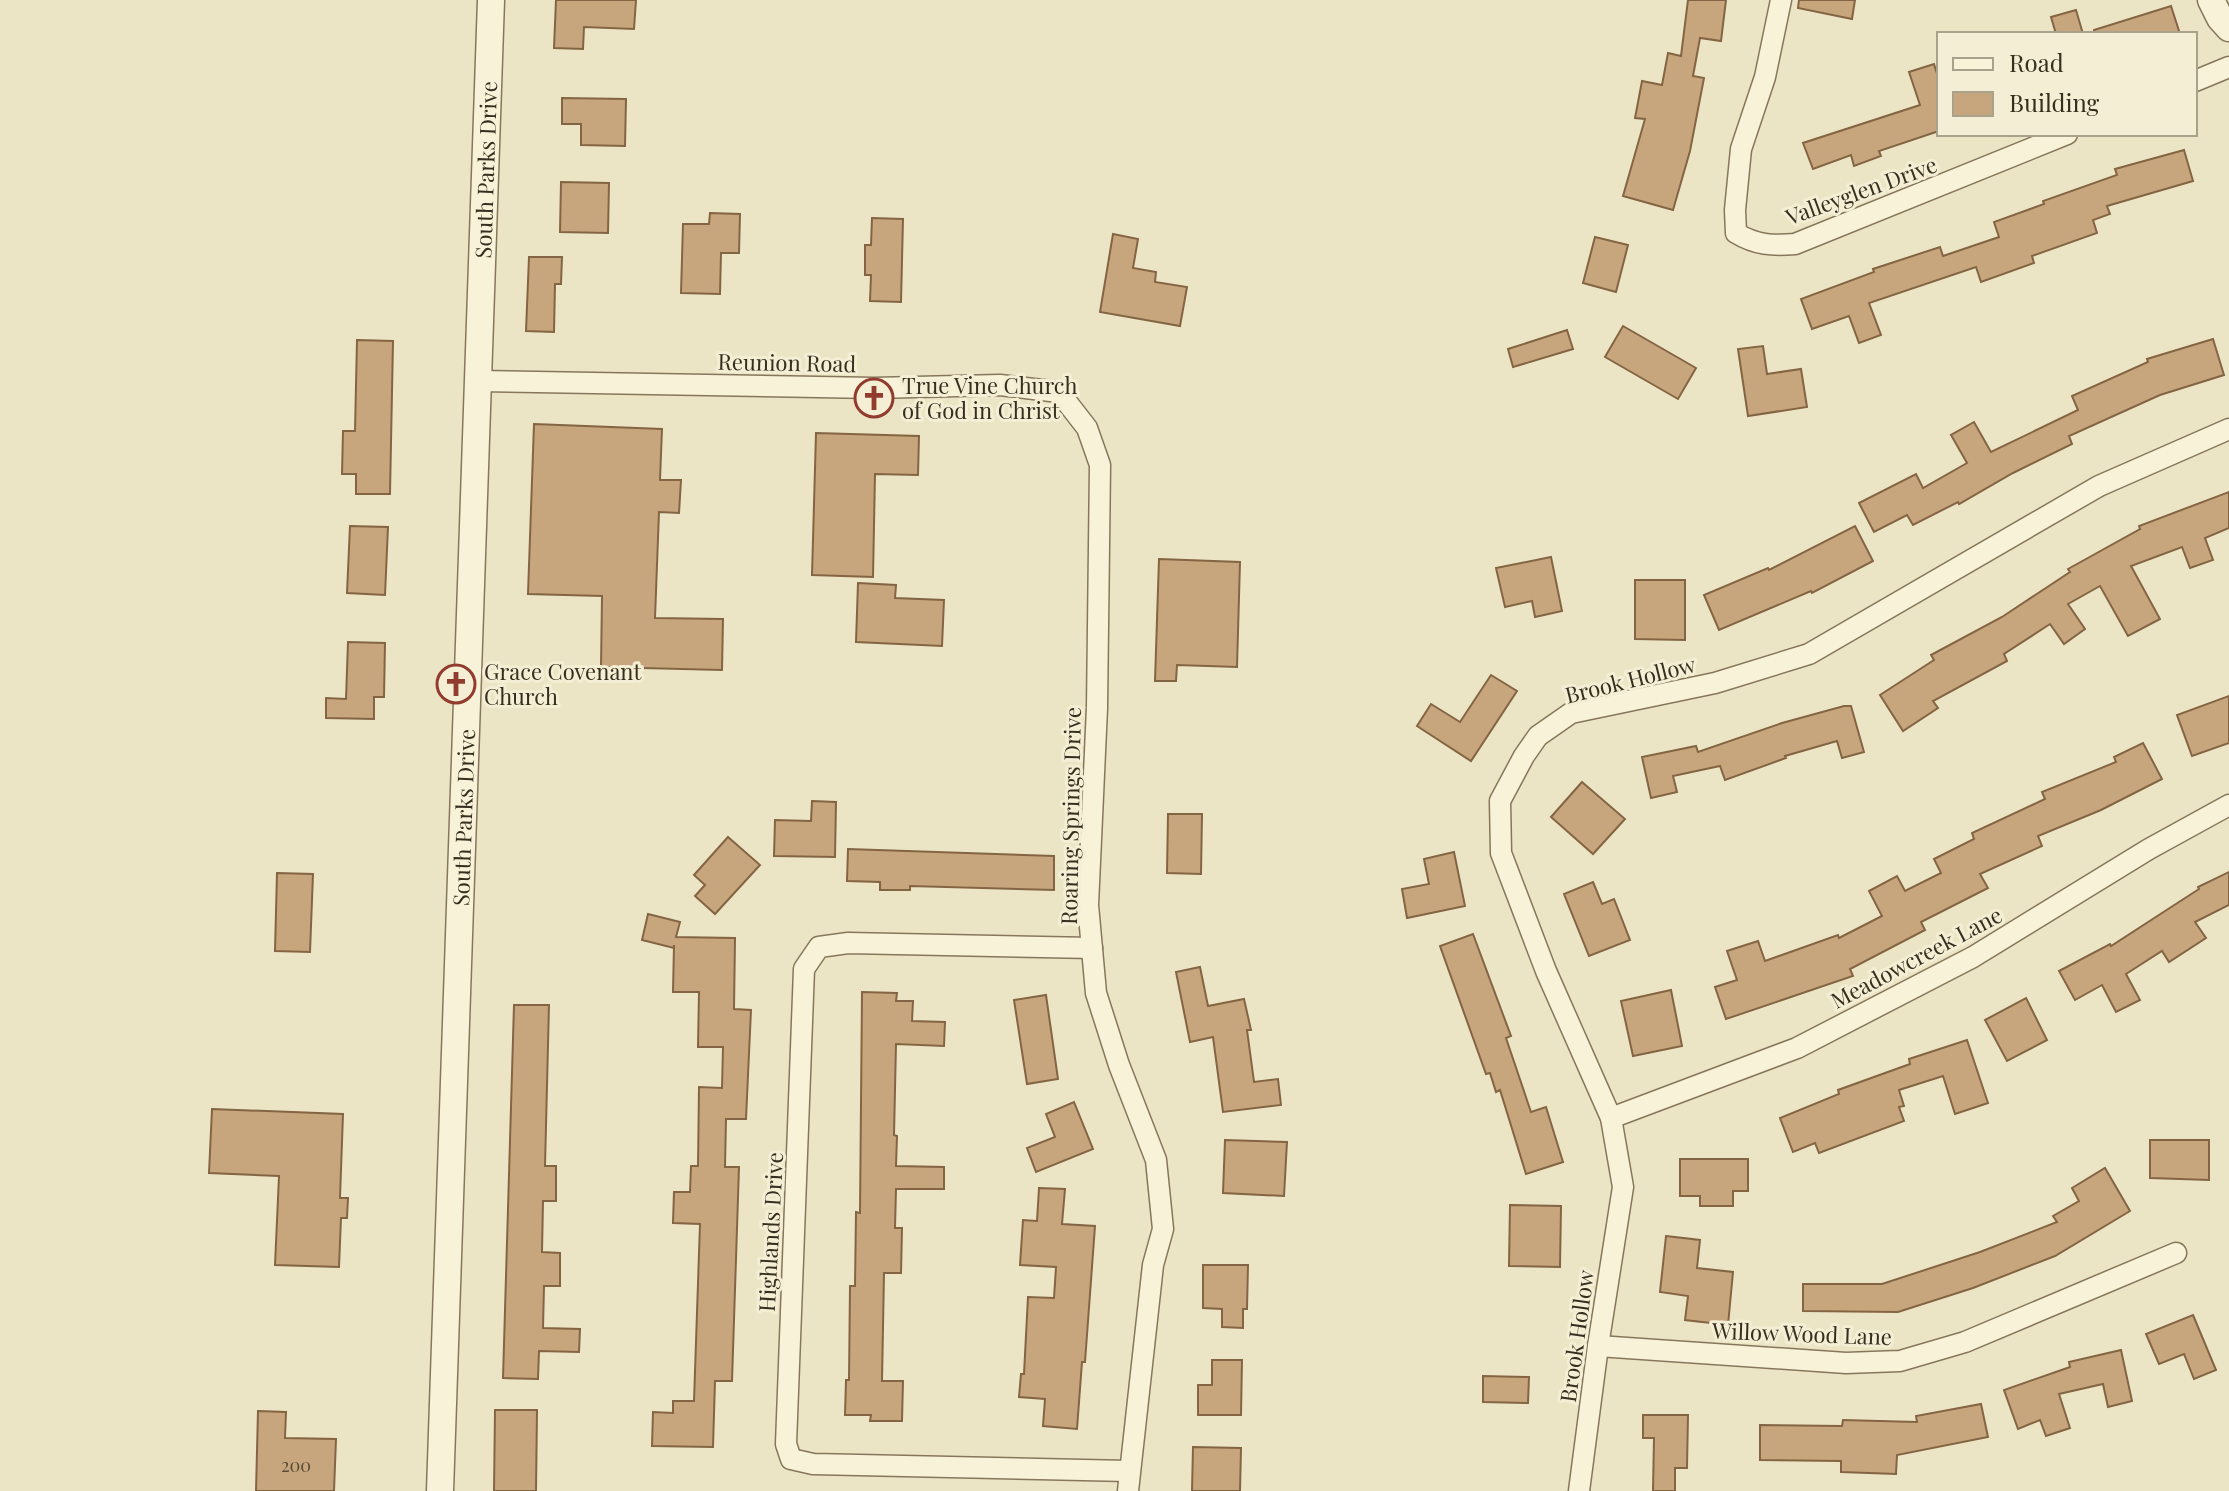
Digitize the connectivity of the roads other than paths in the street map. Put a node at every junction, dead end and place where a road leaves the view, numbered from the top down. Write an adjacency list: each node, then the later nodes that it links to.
1 (491, 0): 8 (street, South Parks Drive)
2 (1781, 0): 7 (street, Valleyglen Drive)
3 (2211, 0): 4 (street)
4 (2229, 28)
5 (2229, 67): 6 (street)
6 (2197, 80)
7 (2062, 136)
8 (478, 381): 10 (street, Reunion Road); 17 (street, South Parks Drive)
9 (2229, 429): 13 (street, Brook Hollow)
10 (1100, 465): 12 (street, Roaring Springs Drive)
11 (2229, 805): 13 (street, Meadowcreek Lane)
12 (1092, 948): 16 (street, Roaring Springs Drive); 16 (street, Highlands Drive)
13 (1611, 1118): 15 (street, Brook Hollow)
14 (2176, 1253): 15 (street, Willow Wood Lane)
15 (1598, 1346): 18 (street, Brook Hollow)
16 (1128, 1481)
17 (440, 1491)
18 (1579, 1491)

